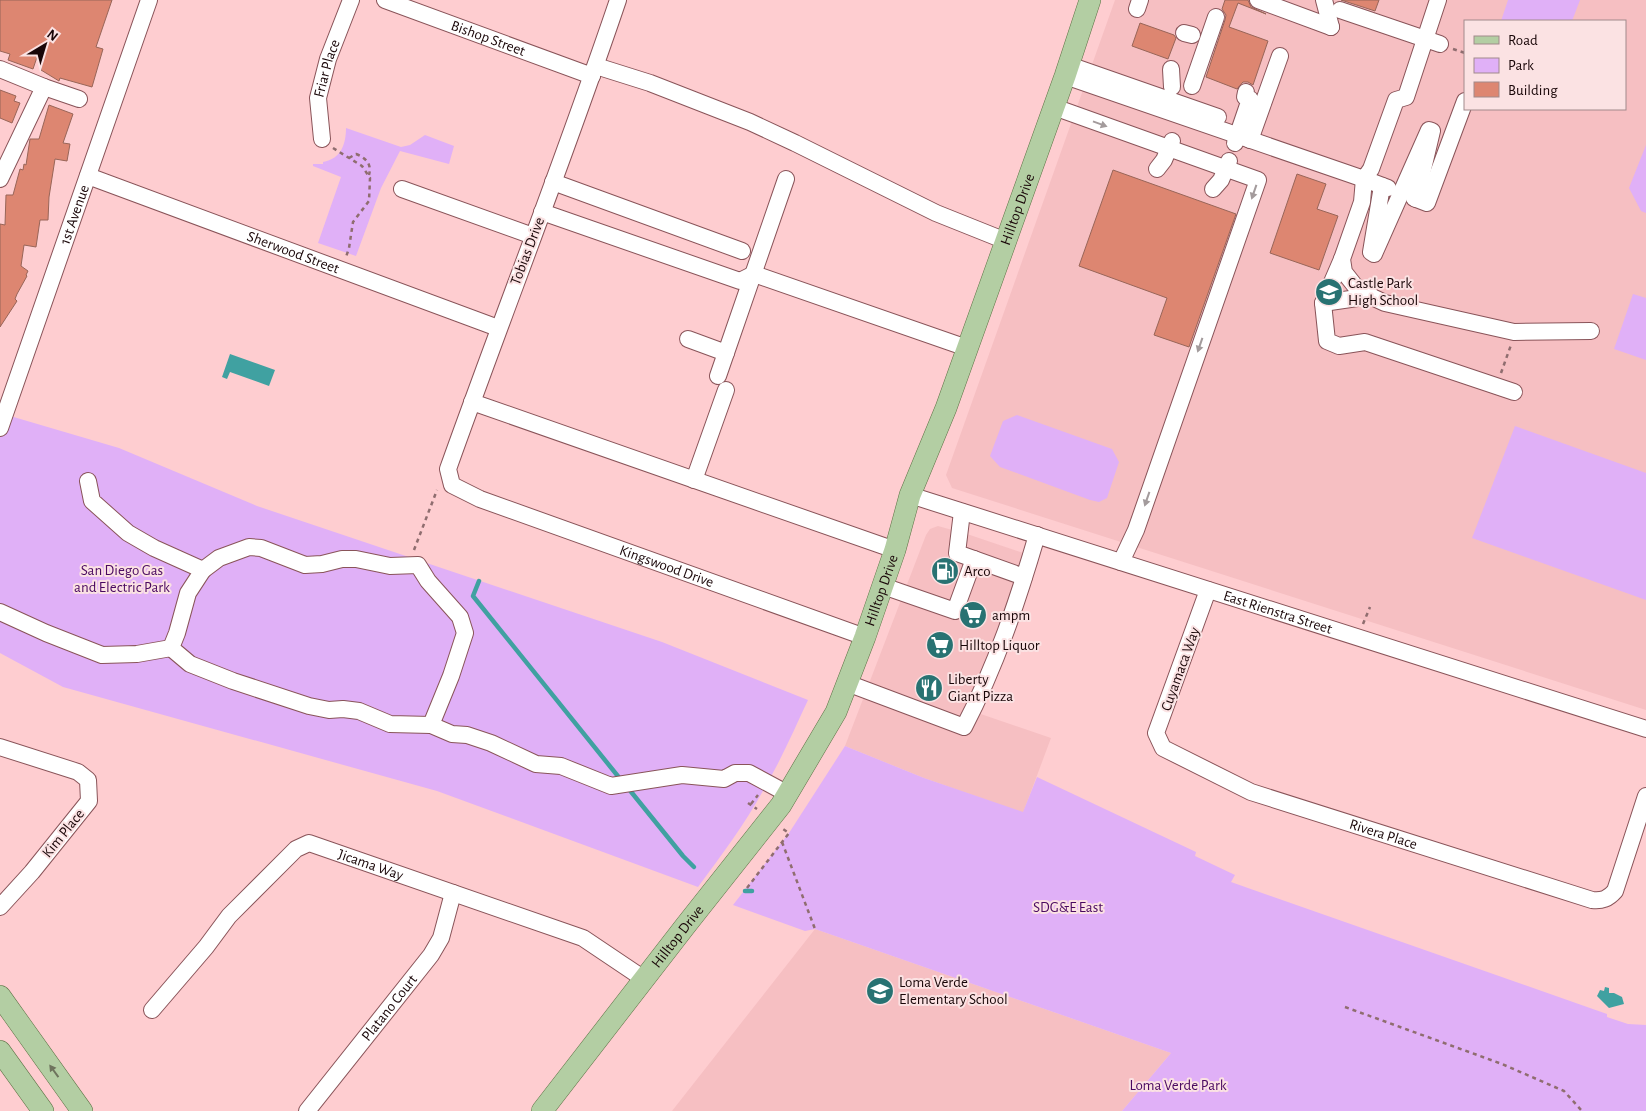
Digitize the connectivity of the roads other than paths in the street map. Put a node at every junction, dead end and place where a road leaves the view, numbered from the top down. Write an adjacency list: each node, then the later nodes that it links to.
1 (149, 0): 30 (street, 1st Avenue)
2 (351, 0): 27 (street, Friar Place)
3 (385, 0): 17 (street, Bishop Street)
4 (618, 0): 17 (street, Tobias Drive)
5 (1090, 0): 16 (main road, Hilltop Drive)
6 (1258, 0): 11 (street)
7 (1324, 0): 11 (street)
8 (1438, 0): 12 (street)
9 (1342, 5): 11 (street); 12 (street)
10 (1216, 17): 18 (street)
11 (1331, 27)
12 (1433, 42): 32 (street)
13 (1280, 56): 26 (street)
14 (0, 69): 19 (street)
15 (1171, 69): 20 (street)
16 (1067, 70): 24 (main road, Hilltop Drive); 25 (street)
17 (594, 71): 34 (street, Tobias Drive); 39 (street, Bishop Street)
18 (1197, 80)
19 (44, 87): 22 (street); 31 (street)
20 (1172, 87)
21 (1246, 92): 26 (street)
22 (80, 99)
23 (1464, 104): 32 (street)
24 (1054, 107): 25 (street, one-way to 25); 39 (main road, Hilltop Drive)
25 (1179, 124): 26 (street); 28 (street); 29 (street)
26 (1241, 136): 32 (street)
27 (322, 139)
28 (1227, 165): 36 (street); 63 (street, one-way to 63)
29 (1157, 169)
30 (88, 176): 45 (street, Sherwood Street); 54 (street, 1st Avenue)
31 (0, 179)
32 (1364, 179): 41 (street)
33 (786, 180): 42 (street)
34 (553, 182): 37 (street, Tobias Drive); 40 (street)
35 (402, 189): 38 (street)
36 (1213, 190)
37 (542, 212): 38 (street, Tobias Drive); 42 (street)
38 (533, 236): 45 (street, Tobias Drive)
39 (1006, 241): 48 (main road, Hilltop Drive)
40 (742, 251)
41 (1342, 259): 43 (street); 44 (street)
42 (754, 274): 48 (street); 49 (street)
43 (1371, 296): 44 (street); 46 (street)
44 (1324, 303): 52 (street)
45 (498, 328): 53 (street, Tobias Drive)
46 (1591, 332)
47 (688, 339): 49 (street)
48 (968, 348): 58 (main road, Hilltop Drive)
49 (726, 353): 50 (street)
50 (718, 376)
51 (726, 390): 55 (street)
52 (1514, 392)
53 (472, 402): 55 (street); 57 (street, Tobias Drive)
54 (0, 428)
55 (694, 480): 61 (street)
56 (88, 482): 64 (street)
57 (469, 494): 69 (street, Kingswood Drive)
58 (910, 495): 59 (street, East Rienstra Street); 61 (main road, Hilltop Drive)
59 (962, 512): 60 (street, East Rienstra Street); 62 (street)
60 (1037, 535): 63 (street, East Rienstra Street); 65 (street)
61 (895, 550): 66 (main road, Hilltop Drive)
62 (974, 559): 65 (street); 66 (street)
63 (1121, 562): 67 (street, East Rienstra Street)
64 (203, 570): 70 (street); 72 (street)
65 (1024, 577): 71 (street)
66 (883, 586): 69 (main road, Hilltop Drive)
67 (1208, 590): 73 (street, East Rienstra Street); 75 (street, Cuyamaca Way)
68 (0, 612): 70 (street)
69 (865, 637): 71 (main road, Hilltop Drive)
70 (171, 648): 72 (street)
71 (847, 683): 76 (main road, Hilltop Drive)
72 (431, 725): 76 (street)
73 (1646, 729)
74 (0, 747): 79 (street, Kim Place)
75 (1163, 748): 77 (street, Rivera Place)
76 (788, 794): 80 (main road, Hilltop Drive)
77 (1646, 796)
78 (453, 893): 80 (street, Jicama Way); 82 (street, Jicama Way); 86 (street, Platano Court)
79 (0, 907)
80 (644, 979): 87 (main road, Hilltop Drive)
81 (0, 996): 85 (main road, one-way to 81)
82 (152, 1010)
83 (0, 1051): 84 (main road)
84 (43, 1111)
85 (82, 1111)
86 (307, 1111)
87 (542, 1111)

